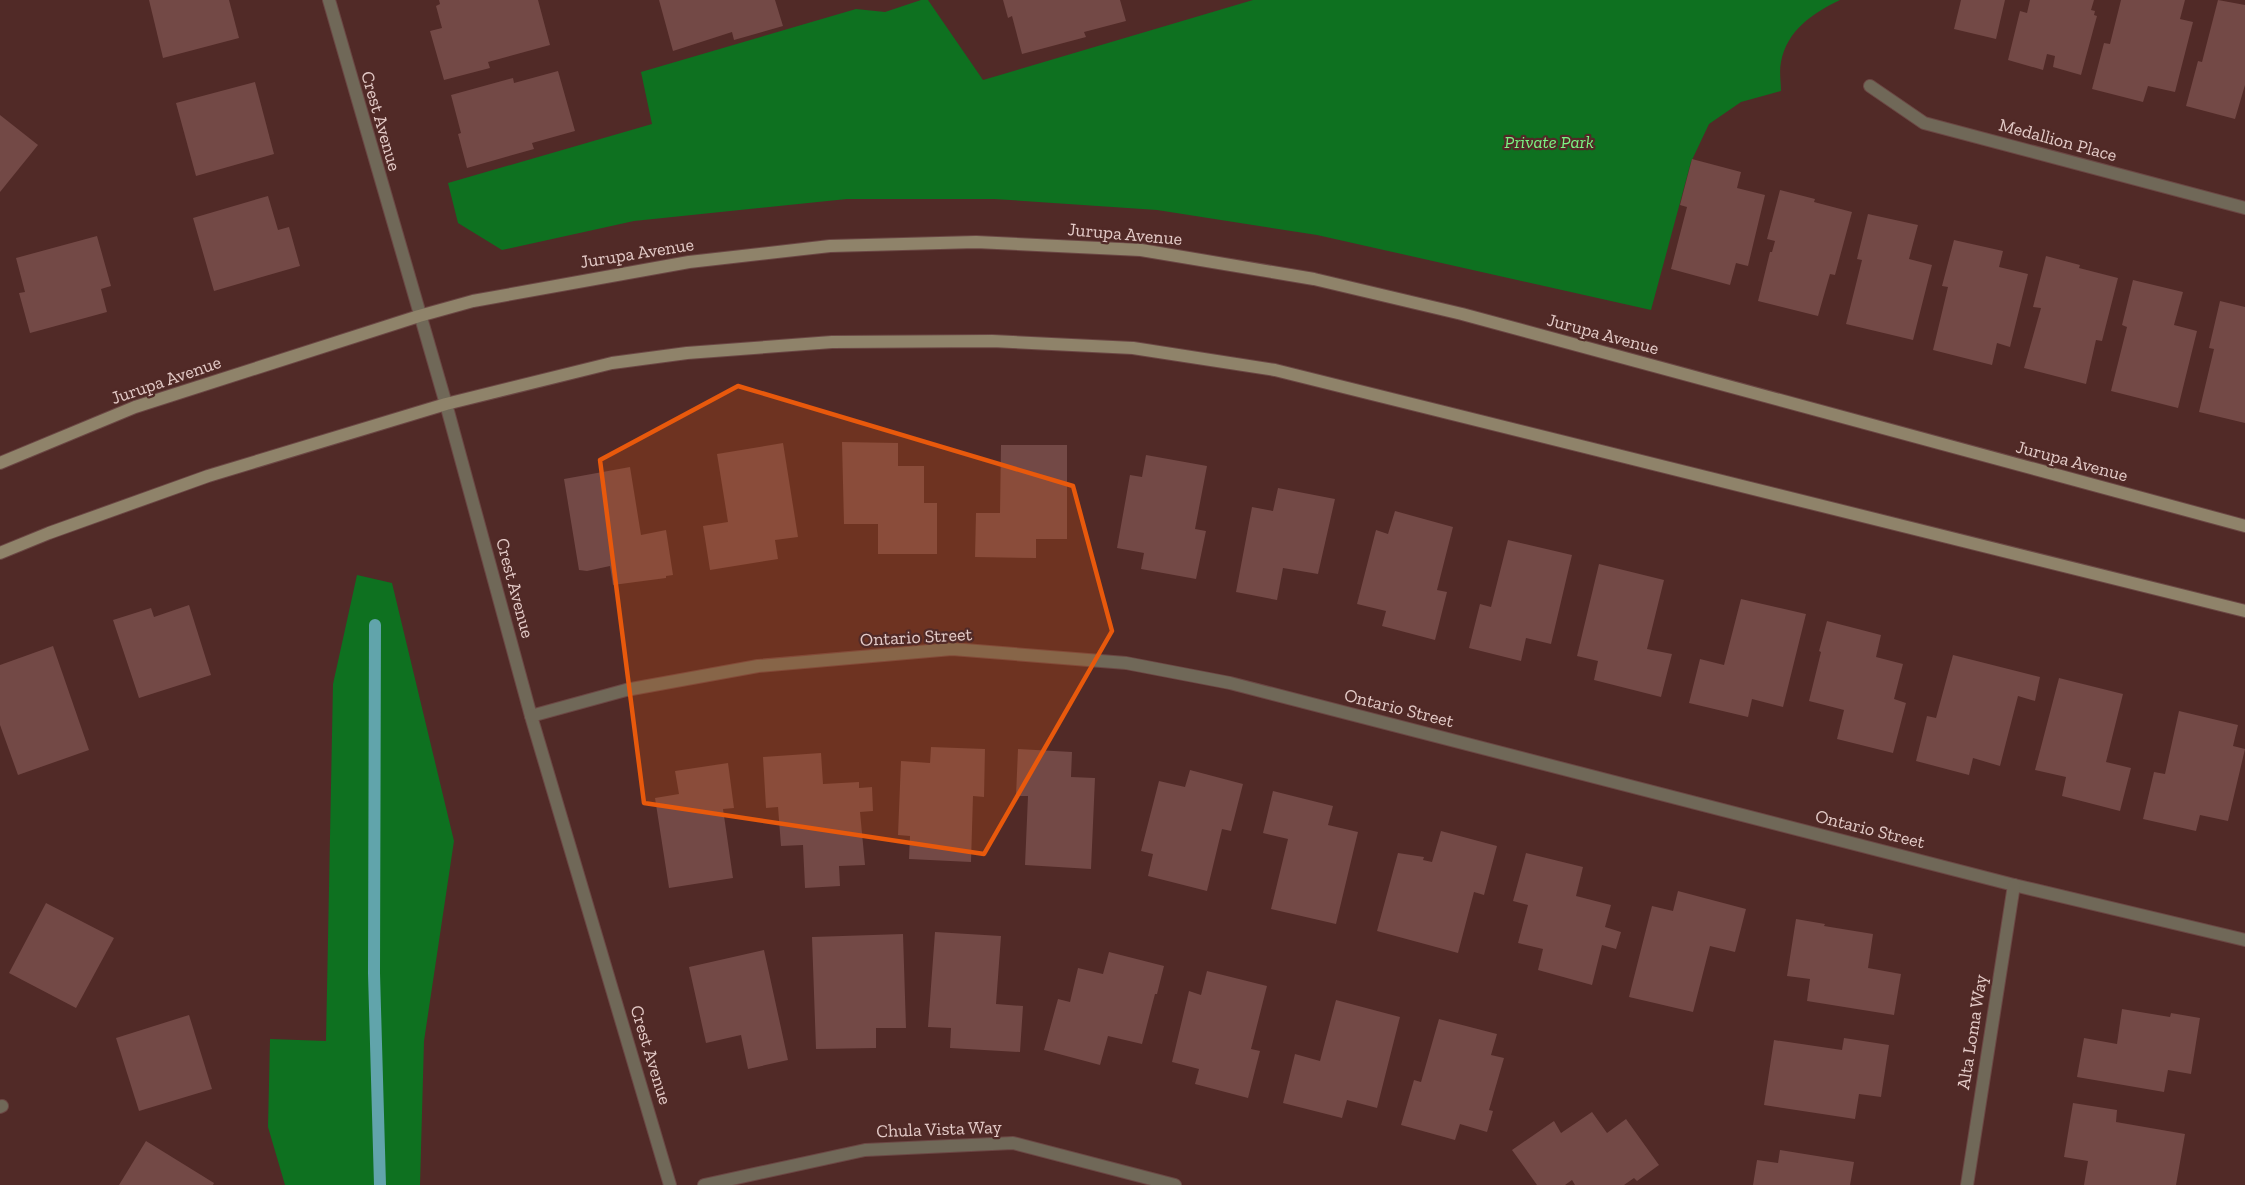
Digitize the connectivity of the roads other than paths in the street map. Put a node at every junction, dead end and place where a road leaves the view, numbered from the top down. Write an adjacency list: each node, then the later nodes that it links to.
1 (328, 0): 4 (street, Crest Avenue)
2 (1870, 86): 3 (street, Medallion Place)
3 (2245, 208)
4 (419, 316): 5 (street, Crest Avenue); 6 (main road, Jurupa Avenue); 7 (main road, Jurupa Avenue)
5 (446, 404): 8 (main road); 9 (main road); 10 (street, Crest Avenue)
6 (0, 463)
7 (2245, 526)
8 (0, 553)
9 (2245, 611)
10 (531, 716): 11 (street, Ontario Street); 13 (street, Crest Avenue)
11 (2014, 885): 12 (street, Ontario Street); 16 (street, Alta Loma Way)
12 (2245, 940)
13 (670, 1185)
14 (704, 1185): 15 (street, Chula Vista Way)
15 (1175, 1185)
16 (1967, 1185)

